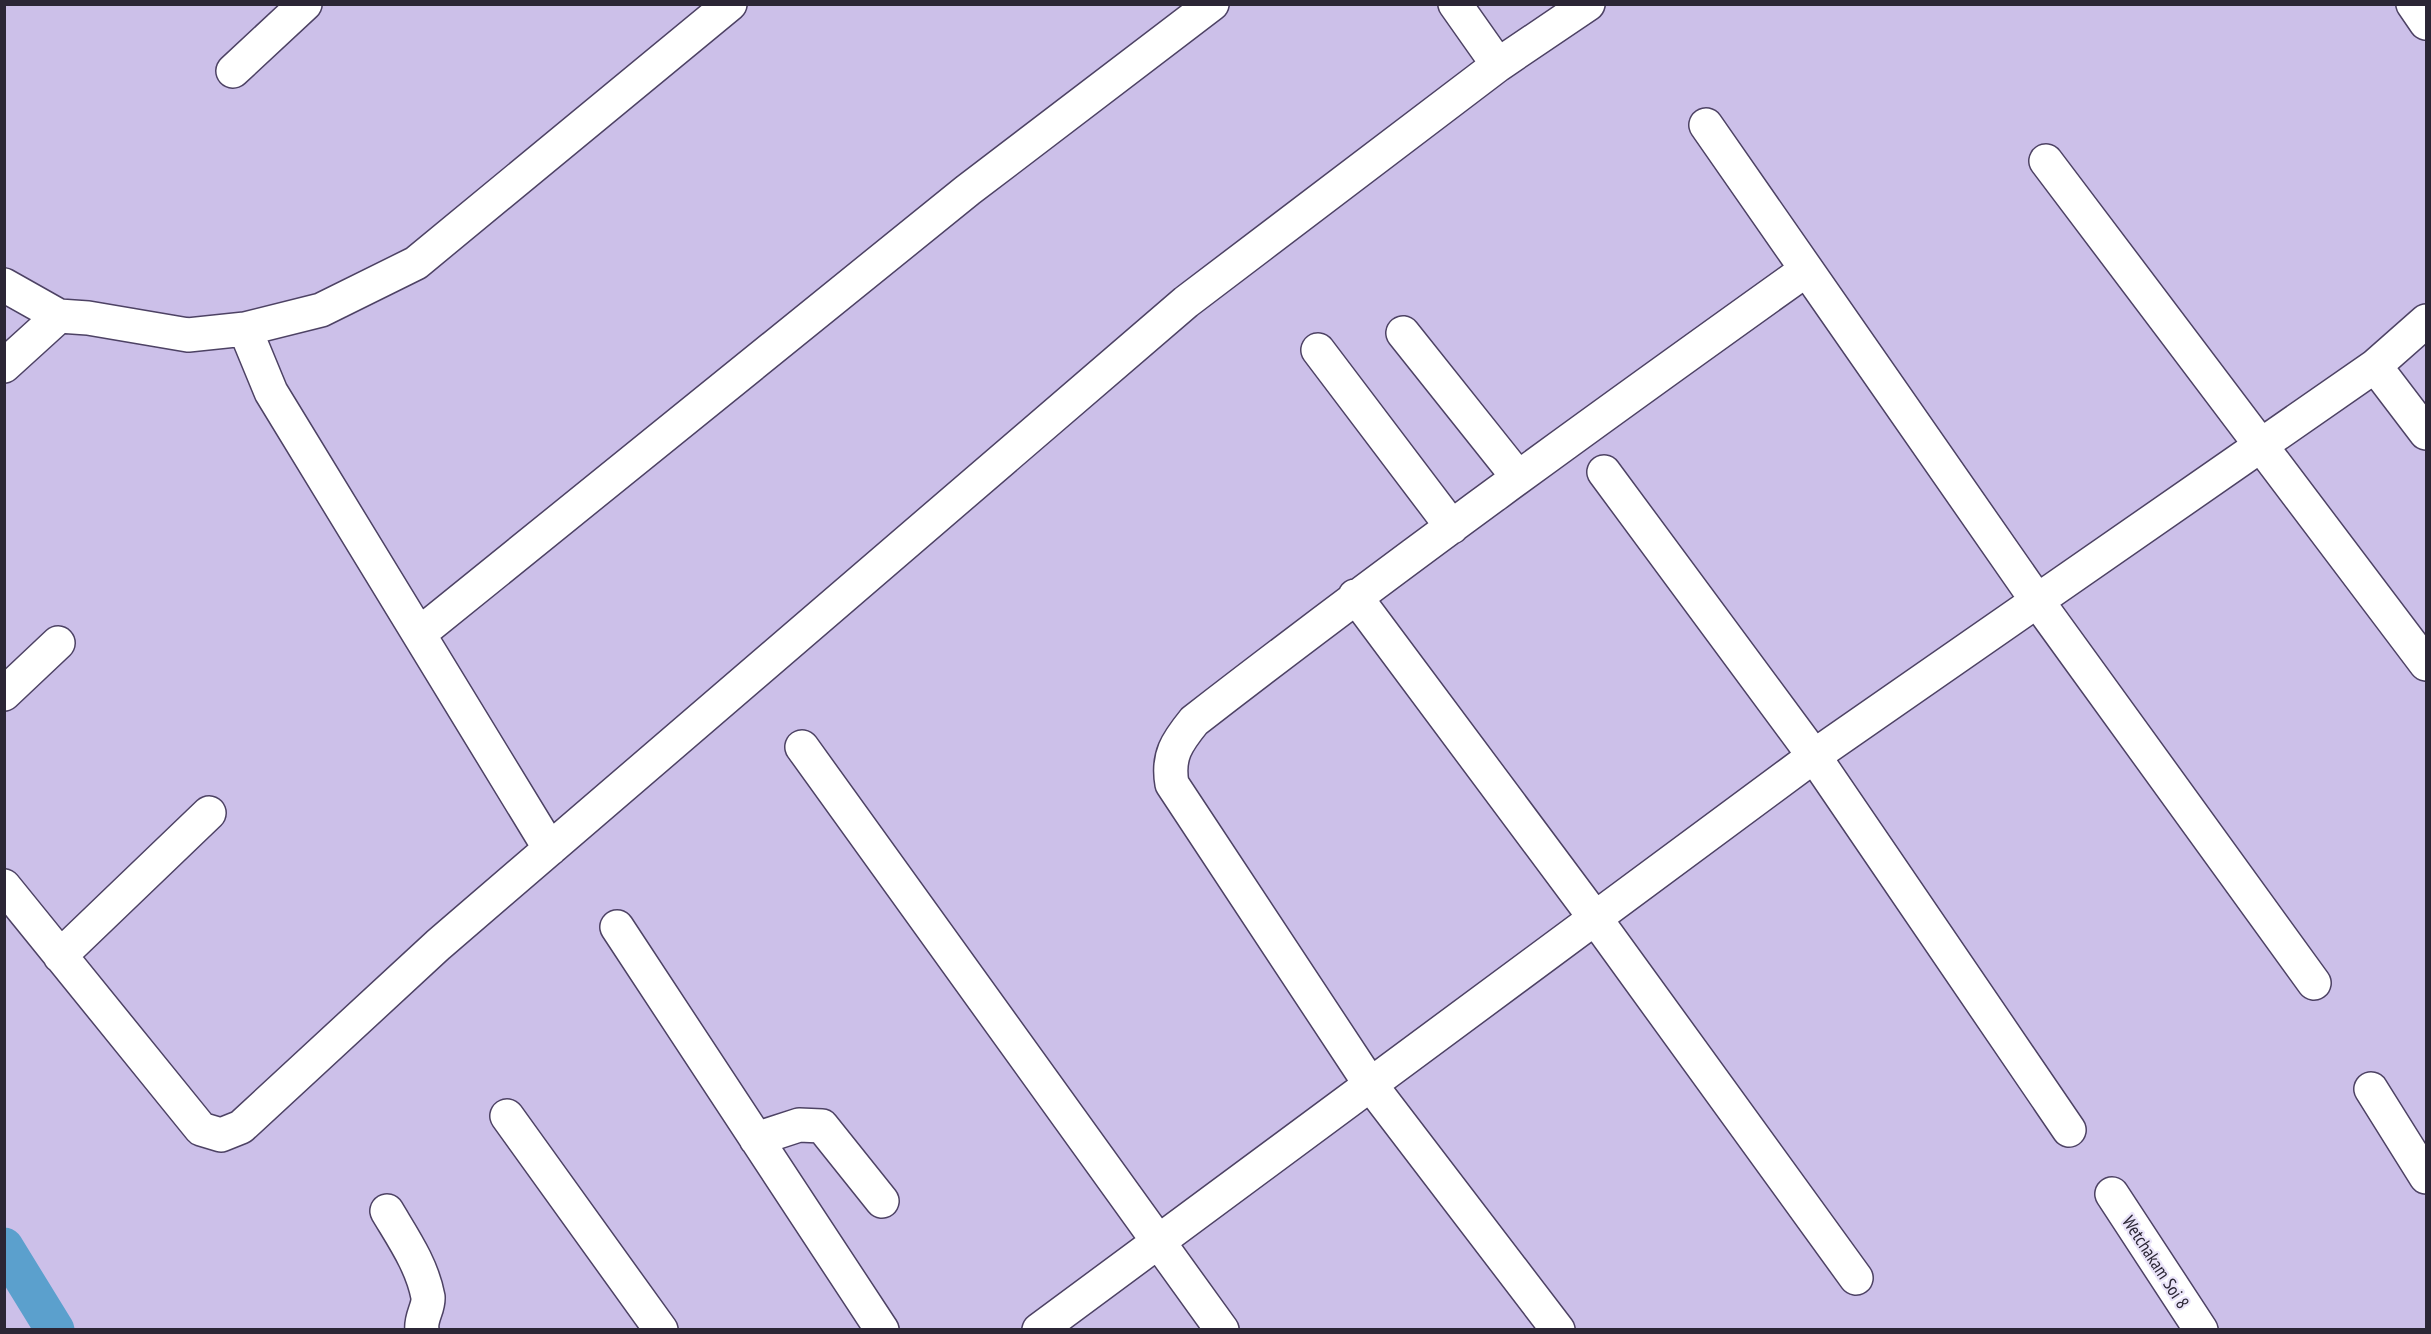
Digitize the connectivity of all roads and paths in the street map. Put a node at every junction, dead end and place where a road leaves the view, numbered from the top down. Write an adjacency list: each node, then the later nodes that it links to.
1 (305, 4): 9 (street)
2 (730, 4): 16 (street)
3 (1212, 4): 28 (street)
4 (1455, 4): 8 (street)
5 (1588, 4): 8 (street)
6 (2413, 4): 7 (street)
7 (2427, 23)
8 (1498, 65): 35 (street)
9 (233, 71)
10 (1706, 125): 12 (street)
11 (2046, 161): 22 (street)
12 (1806, 270): 24 (street); 27 (street)
13 (4, 285): 14 (street)
14 (59, 316): 16 (street); 19 (street)
15 (2427, 321): 20 (street)
16 (245, 329): 28 (street)
17 (1403, 333): 24 (street)
18 (1318, 350): 25 (street)
19 (4, 366)
20 (2375, 366): 21 (street); 22 (street)
21 (2427, 433)
22 (2261, 446): 27 (street); 30 (street)
23 (1604, 472): 33 (street)
24 (1517, 476): 25 (street)
25 (1452, 527): 26 (street)
26 (1355, 596): 37 (street); 41 (street)
27 (2038, 602): 33 (street); 40 (street)
28 (419, 634): 35 (street)
29 (58, 643): 31 (street)
30 (2427, 664)
31 (4, 694)
32 (802, 747): 50 (street)
33 (1814, 756): 37 (street); 44 (street)
34 (209, 813): 39 (street)
35 (550, 849): 39 (street)
36 (4, 886): 39 (street)
37 (1594, 918): 41 (street); 51 (street)
38 (617, 927): 45 (street)
39 (60, 956)
40 (2314, 983)
41 (1370, 1084): 50 (street); 57 (street)
42 (2371, 1089): 46 (street)
43 (507, 1116): 53 (street)
44 (2069, 1130)
45 (756, 1139): 48 (street); 54 (street)
46 (2427, 1177)
47 (2112, 1194): 58 (street, Wetchakam Soi 8)
48 (882, 1202)
49 (387, 1211): 52 (street)
50 (1156, 1241): 55 (street); 56 (street)
51 (1856, 1278)
52 (422, 1329)
53 (661, 1329)
54 (882, 1329)
55 (1039, 1329)
56 (1222, 1329)
57 (1558, 1329)
58 (2201, 1329)

